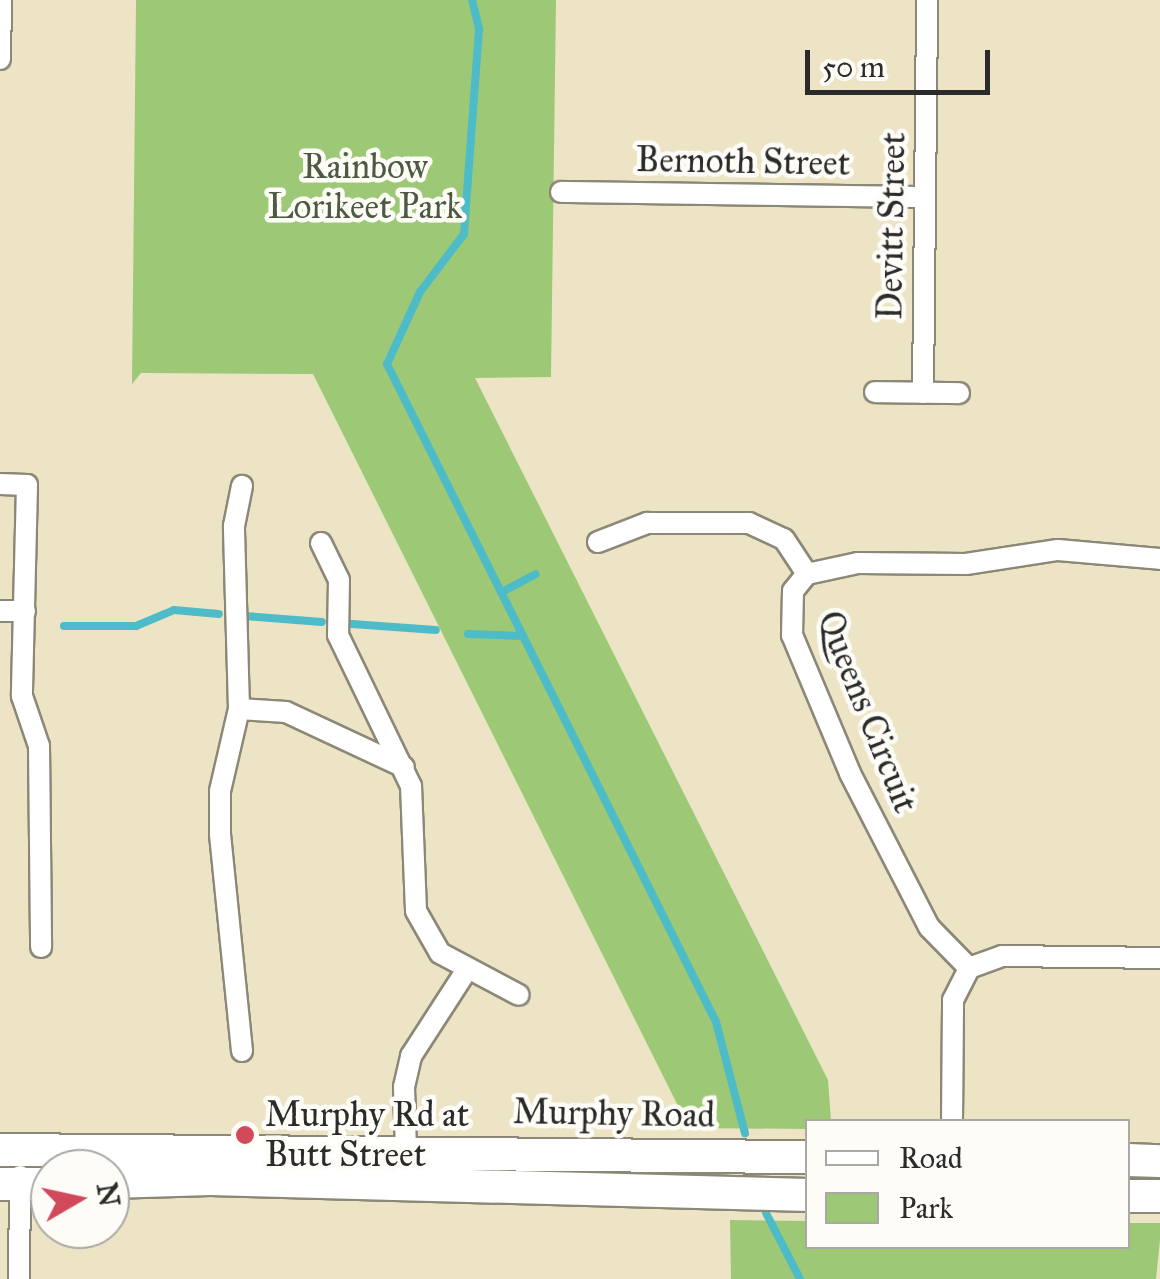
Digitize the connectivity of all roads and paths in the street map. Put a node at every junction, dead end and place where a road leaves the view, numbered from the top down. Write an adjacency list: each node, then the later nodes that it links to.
1 (1, 0): 3 (street)
2 (926, 0): 5 (street, Devitt Street)
3 (0, 59)
4 (561, 192): 5 (street, Bernoth Street)
5 (925, 196): 7 (street, Devitt Street)
6 (875, 392): 7 (street)
7 (923, 392): 8 (street)
8 (959, 394)
9 (0, 484): 16 (street)
10 (242, 486): 17 (street)
11 (598, 542): 14 (street)
12 (321, 543): 18 (street)
13 (1160, 559): 14 (street, Queens Circuit)
14 (807, 574): 21 (street, Queens Circuit)
15 (0, 611): 16 (street)
16 (25, 611): 19 (street)
17 (239, 709): 18 (street); 24 (street)
18 (404, 767): 22 (street)
19 (41, 947)
20 (1160, 958): 21 (street)
21 (969, 968): 25 (street)
22 (466, 971): 23 (street); 27 (street)
23 (519, 995)
24 (242, 1051)
25 (952, 1119)
26 (10, 1150): 27 (main road, Murphy Road); 32 (street)
27 (406, 1150): 28 (main road, Murphy Road)
28 (805, 1156)
29 (1130, 1160): 30 (main road)
30 (1160, 1161)
31 (130, 1181): 33 (main road)
32 (23, 1184): 36 (street)
33 (805, 1194)
34 (1130, 1196): 35 (main road)
35 (1160, 1196)
36 (19, 1279)

